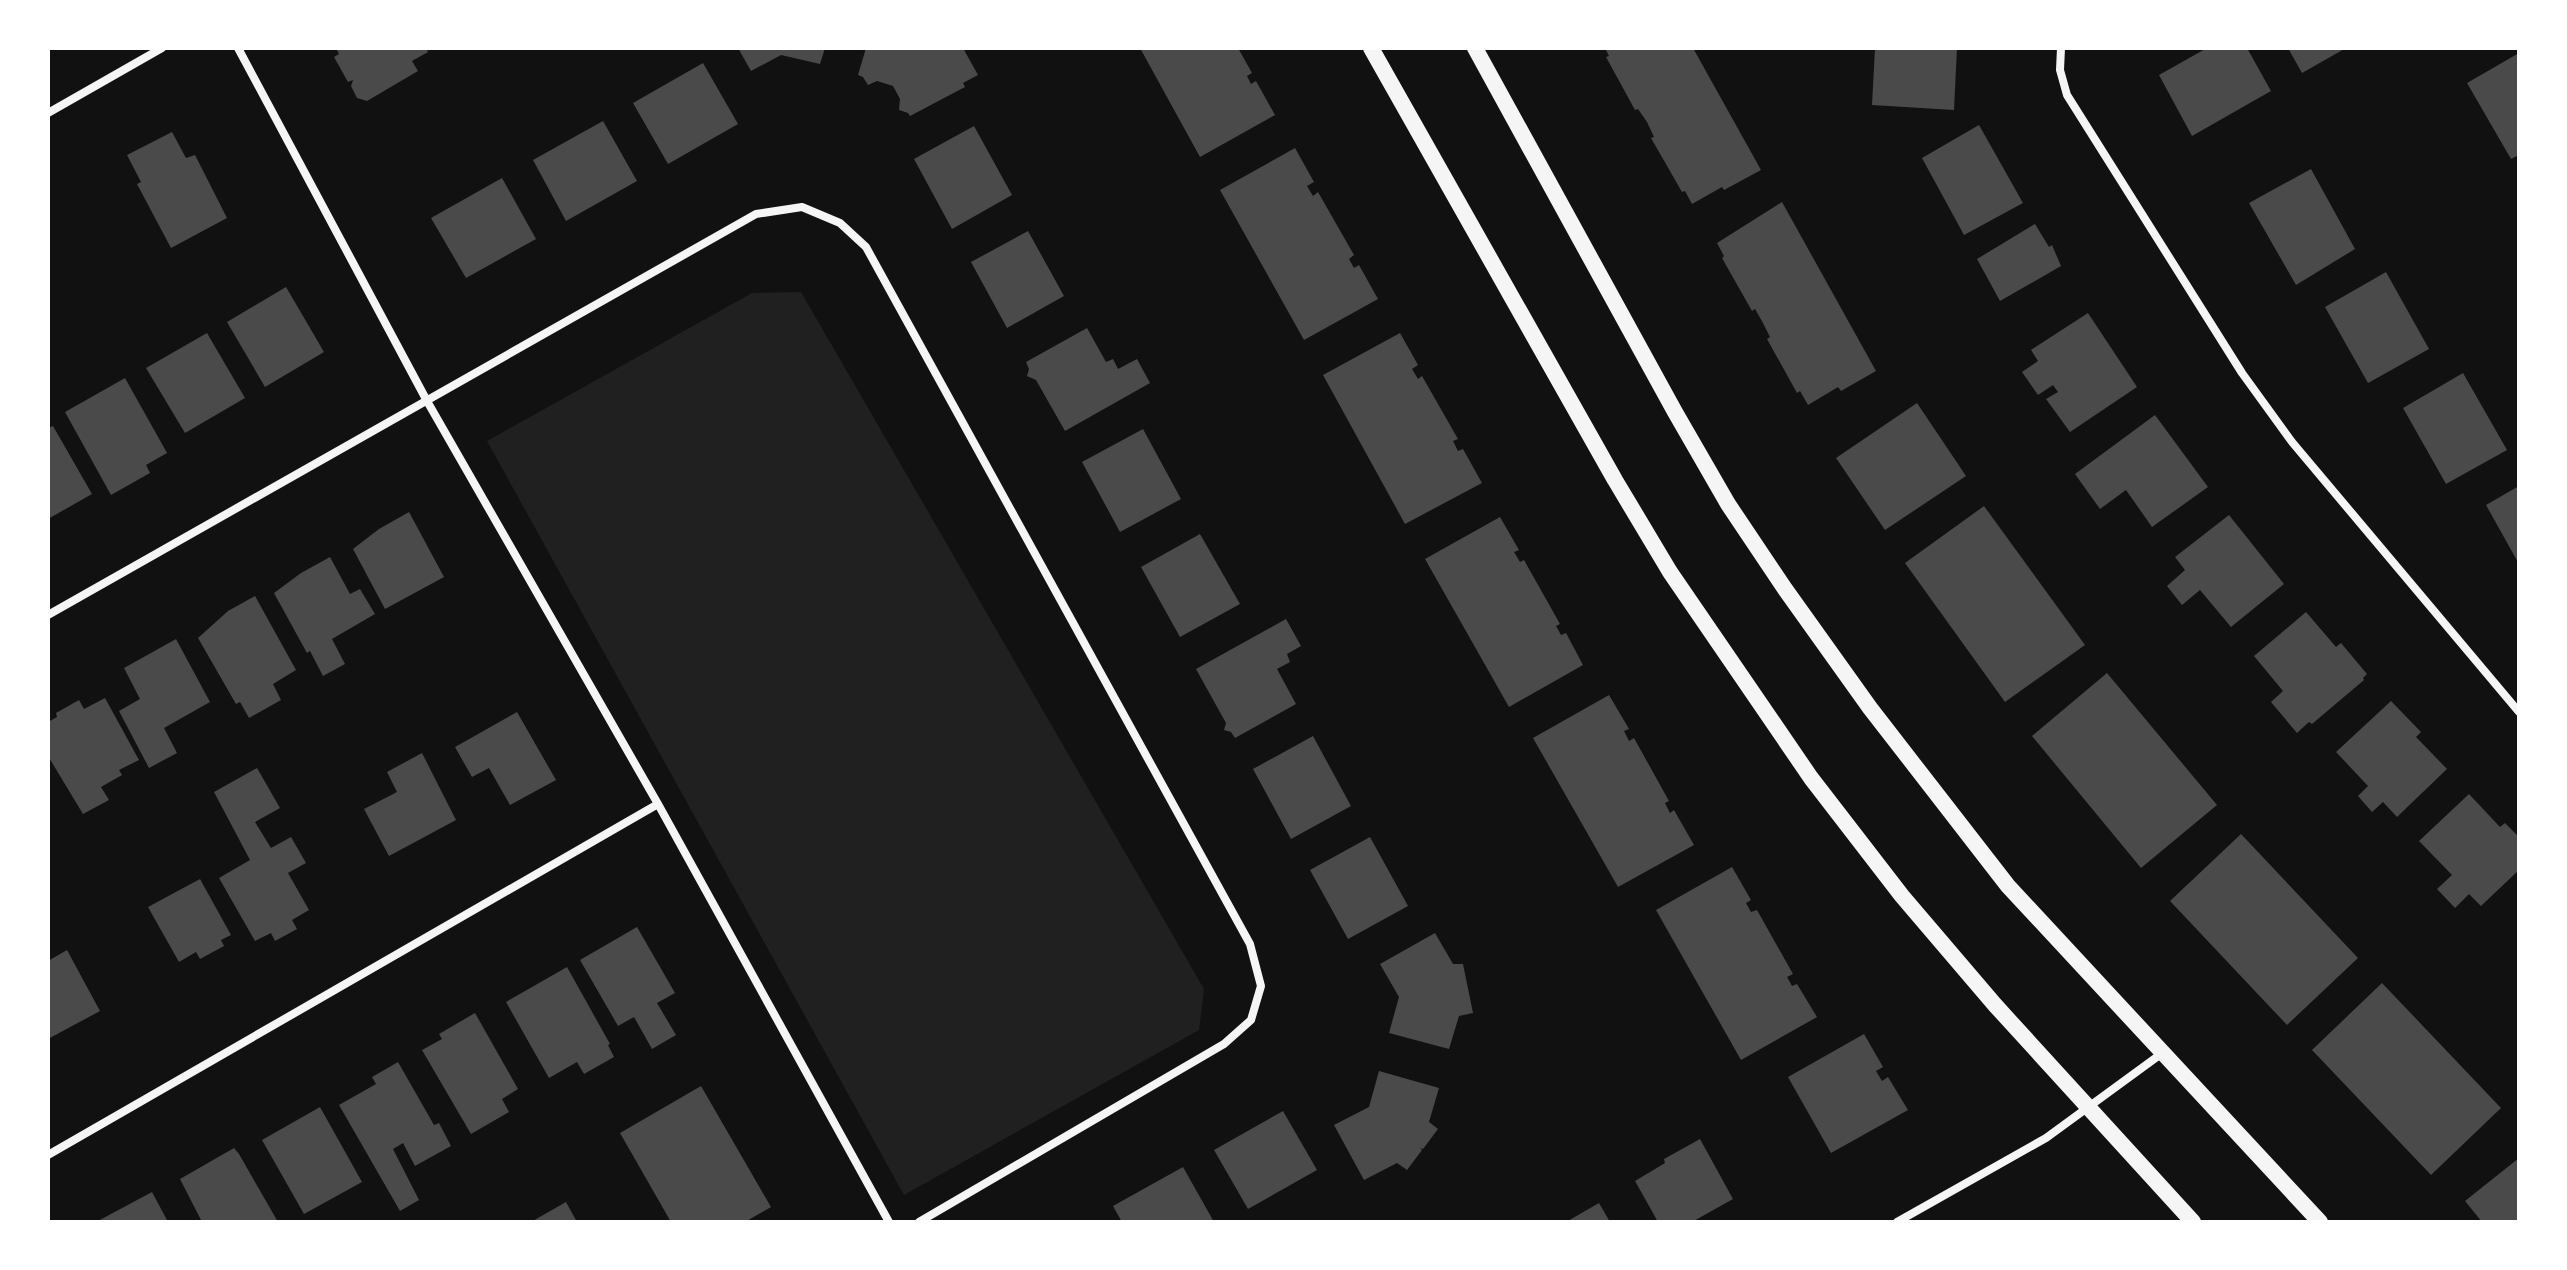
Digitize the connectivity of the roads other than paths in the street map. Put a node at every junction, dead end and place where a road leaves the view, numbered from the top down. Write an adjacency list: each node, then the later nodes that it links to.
1 (162, 48): 6 (street)
2 (238, 48): 7 (street)
3 (1371, 48): 12 (main road)
4 (1475, 48): 11 (main road)
5 (2061, 48): 9 (street)
6 (48, 113)
7 (427, 401): 8 (street); 10 (street); 15 (street)
8 (48, 615)
9 (2519, 712)
10 (658, 804): 13 (street); 14 (street)
11 (2161, 1054): 12 (street); 18 (main road)
12 (2090, 1107): 16 (street); 17 (main road)
13 (48, 1155)
14 (889, 1222)
15 (919, 1222)
16 (1897, 1222)
17 (2193, 1222)
18 (2320, 1222)

